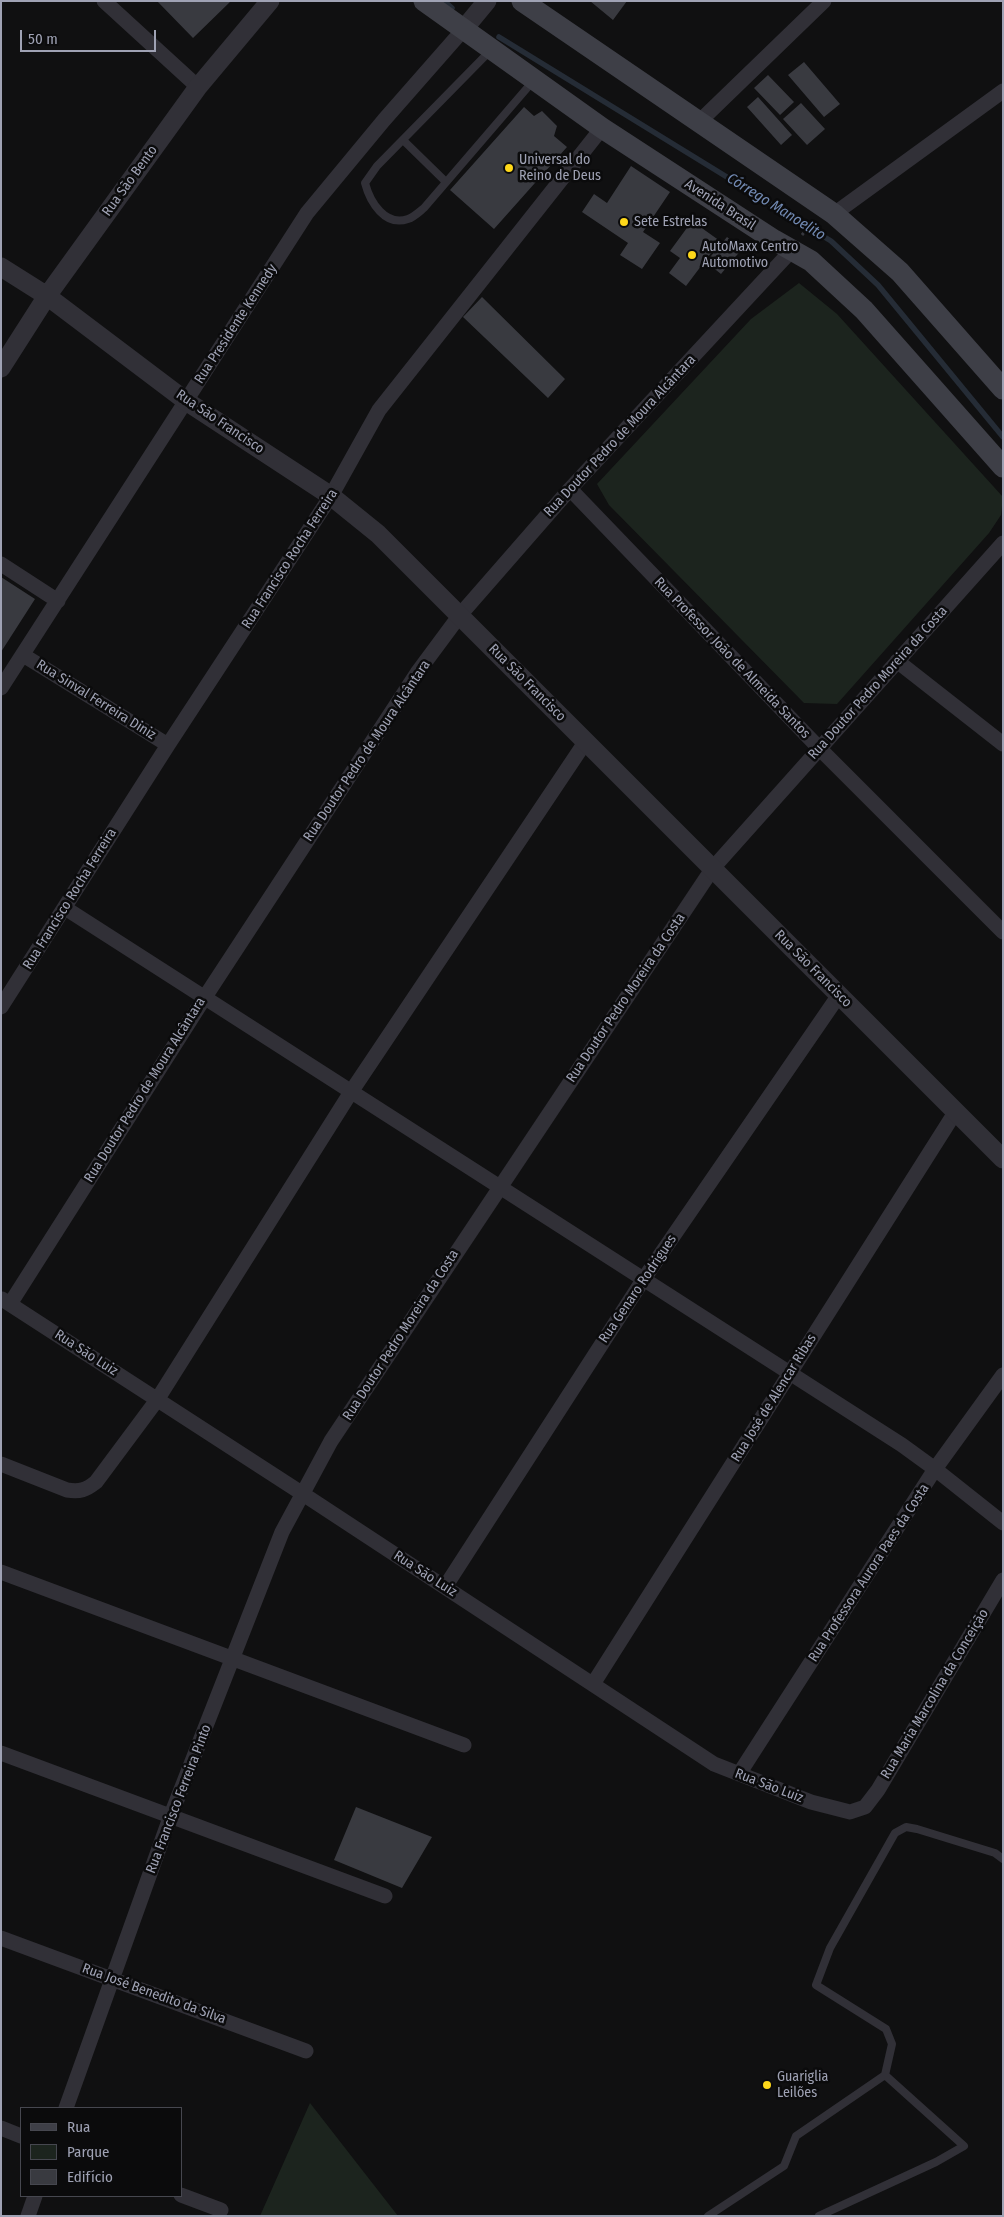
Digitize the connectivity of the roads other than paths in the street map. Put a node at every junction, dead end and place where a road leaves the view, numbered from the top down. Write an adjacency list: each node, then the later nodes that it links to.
1 (104, 1): 10 (street)
2 (270, 1): 10 (street, Rua São Bento)
3 (424, 1): 7 (main road, Avenida Brasil)
4 (487, 1): 7 (street)
5 (522, 1): 12 (main road)
6 (824, 1): 12 (street)
7 (463, 30): 8 (main road, Avenida Brasil); 22 (street, Rua Presidente Kennedy)
8 (491, 50): 9 (main road, Avenida Brasil); 14 (lane)
9 (534, 80): 13 (main road, Avenida Brasil); 15 (lane)
10 (198, 87): 19 (street, Rua São Bento)
11 (1001, 97): 16 (street)
12 (699, 122): 16 (main road)
13 (602, 128): 17 (main road, Avenida Brasil); 25 (street, Rua Francisco Rocha Ferreira)
14 (403, 140): 15 (lane); 15 (lane)
15 (446, 182)
16 (834, 214): 21 (main road)
17 (797, 243): 23 (main road, Avenida Brasil); 24 (street, Rua Doutor Pedro de Moura Alcântara)
18 (1, 268): 19 (street, Rua São Francisco)
19 (47, 296): 20 (street, Rua São Bento); 22 (street, Rua São Francisco)
20 (1, 368)
21 (1001, 383)
22 (186, 401): 25 (street, Rua São Francisco); 28 (street, Rua Presidente Kennedy)
23 (1003, 467)
24 (570, 489): 29 (street, Rua Doutor Pedro de Moura Alcântara); 36 (street, Rua Professor João de Almeida Santos)
25 (331, 496): 29 (street, Rua São Francisco); 35 (street, Rua Francisco Rocha Ferreira)
26 (1003, 543): 31 (street, Rua Doutor Pedro Moreira da Costa)
27 (1, 564): 28 (street)
28 (58, 601): 30 (street, Rua Presidente Kennedy)
29 (460, 615): 33 (street, Rua São Francisco); 41 (street, Rua Doutor Pedro de Moura Alcântara)
30 (23, 655): 32 (street, Rua Presidente Kennedy); 35 (street, Rua Sinval Ferreira Diniz)
31 (897, 662): 34 (street); 36 (street, Rua Doutor Pedro Moreira da Costa)
32 (1, 688)
33 (586, 741): 37 (street, Rua São Francisco); 43 (street)
34 (1003, 744)
35 (168, 745): 38 (street, Rua Francisco Rocha Ferreira)
36 (820, 749): 37 (street, Rua Doutor Pedro Moreira da Costa); 39 (street, Rua Professor João de Almeida Santos)
37 (713, 868): 40 (street, Rua São Francisco); 46 (street, Rua Doutor Pedro Moreira da Costa)
38 (65, 908): 41 (street); 42 (street, Rua Francisco Rocha Ferreira)
39 (1003, 932)
40 (839, 995): 44 (street, Rua São Francisco); 47 (street, Rua Genaro Rodrigues)
41 (205, 997): 43 (street); 48 (street, Rua Doutor Pedro de Moura Alcântara)
42 (2, 1003)
43 (351, 1092): 46 (street); 51 (street)
44 (956, 1111): 45 (street, Rua São Francisco); 49 (street, Rua José de Alencar Ribas)
45 (1003, 1158)
46 (498, 1188): 47 (street); 54 (street, Rua Doutor Pedro Moreira da Costa)
47 (643, 1280): 49 (street); 58 (street, Rua Genaro Rodrigues)
48 (5, 1301): 51 (street, Rua São Luiz)
49 (789, 1374): 53 (street); 60 (street, Rua José de Alencar Ribas)
50 (1003, 1375): 53 (street, Rua Professora Aurora Paes da Costa)
51 (157, 1400): 52 (street); 54 (street, Rua São Luiz)
52 (1, 1464)
53 (936, 1469): 55 (street); 63 (street, Rua Professora Aurora Paes da Costa)
54 (303, 1494): 58 (street, Rua São Luiz); 59 (street, Rua Francisco Ferreira Pinto)
55 (1003, 1523)
56 (1, 1572): 59 (street)
57 (1003, 1580): 64 (street, Rua Maria Marcolina da Conceição)
58 (445, 1588): 60 (street, Rua São Luiz)
59 (233, 1658): 61 (street); 65 (street, Rua Francisco Ferreira Pinto)
60 (593, 1684): 63 (street, Rua São Luiz)
61 (464, 1745)
62 (1, 1752): 65 (street)
63 (739, 1774): 64 (street, Rua São Luiz)
64 (865, 1807)
65 (171, 1816): 67 (street); 69 (street, Rua Francisco Ferreira Pinto)
66 (1003, 1859): 71 (lane)
67 (384, 1896)
68 (1, 1938): 69 (street, Rua José Benedito da Silva)
69 (112, 1979): 70 (street, Rua José Benedito da Silva); 72 (street, Rua Francisco Ferreira Pinto)
70 (306, 2051)
71 (885, 2075): 79 (lane); 80 (lane)
72 (66, 2107)
73 (1, 2128): 74 (street)
74 (20, 2136)
75 (182, 2195): 77 (street)
76 (35, 2197): 78 (street)
77 (221, 2210)
78 (28, 2216)
79 (708, 2216)
80 (819, 2216)

